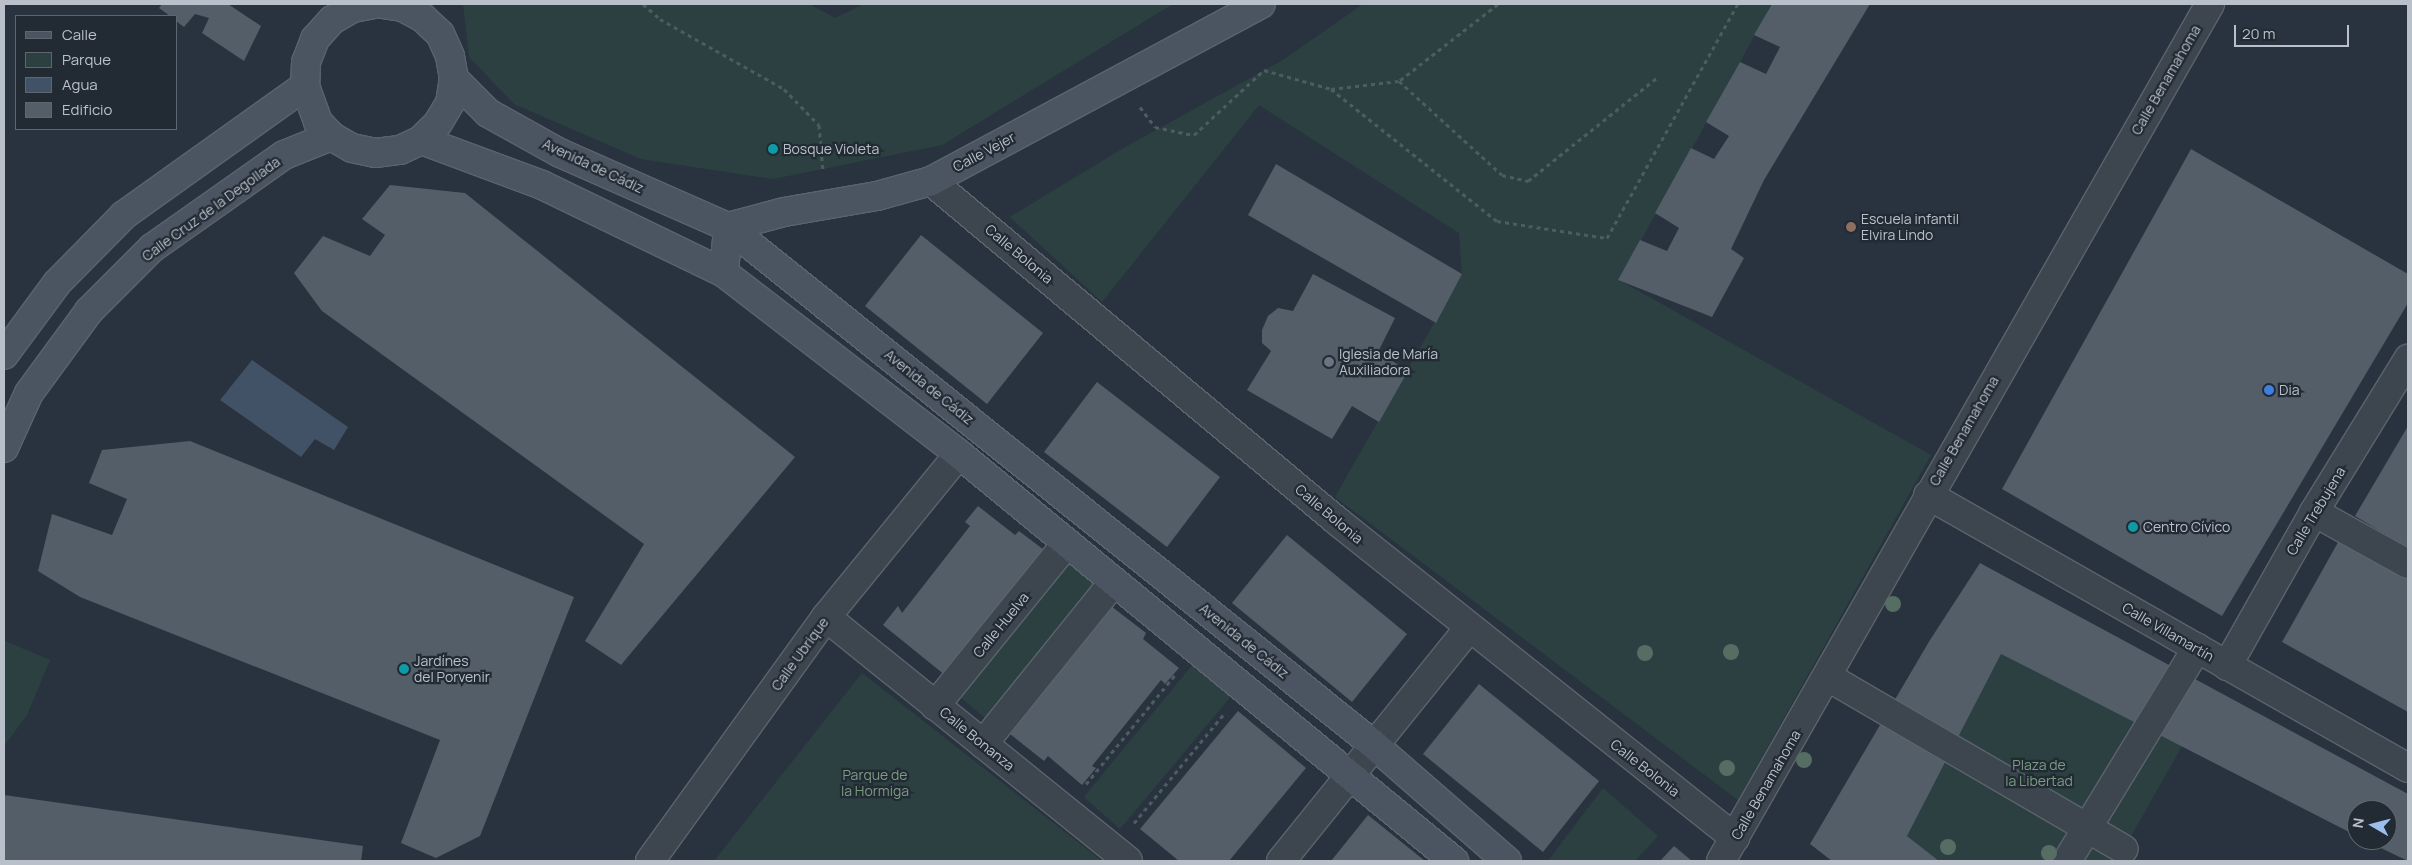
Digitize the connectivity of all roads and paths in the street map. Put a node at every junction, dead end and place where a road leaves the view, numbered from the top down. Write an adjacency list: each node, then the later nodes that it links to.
1 (369, 4): 8 (street); 13 (street)
2 (437, 4): 8 (street)
3 (643, 4): 18 (path)
4 (1262, 4): 11 (street, Calle Vejer)
5 (1498, 4): 12 (path)
6 (1738, 4): 14 (path)
7 (2210, 4): 26 (street, Calle Benamahoma)
8 (440, 34): 10 (street)
9 (1659, 76): 12 (path)
10 (454, 79): 16 (street); 19 (street, Avenida de Cádiz)
11 (1120, 80): 14 (path); 17 (street, Calle Vejer)
12 (1399, 81): 14 (path)
13 (305, 86): 15 (street); 22 (street)
14 (1331, 90)
15 (331, 136): 16 (street); 24 (street, Calle Cruz de la Degollada)
16 (421, 140): 20 (street)
17 (931, 181): 18 (street, Calle Vejer); 32 (street, Calle Bolonia)
18 (826, 204): 19 (street, Calle Vejer)
19 (728, 227): 20 (street, Calle Vejer); 21 (street); 40 (street, Avenida de Cádiz)
20 (639, 232): 21 (street)
21 (724, 273): 25 (street)
22 (4, 355)
23 (2408, 359): 27 (street, Calle Trebujena)
24 (4, 448)
25 (958, 454): 28 (street); 31 (street, Calle Ubrique)
26 (1928, 495): 33 (street, Calle Villamartín); 36 (street, Calle Benamahoma)
27 (2314, 512): 29 (street); 35 (street, Calle Trebujena)
28 (1066, 544): 30 (street); 38 (street, Calle Huelva)
29 (2408, 564)
30 (1113, 583): 34 (street); 39 (street)
31 (826, 617): 38 (street, Calle Bonanza); 48 (street, Calle Ubrique)
32 (1469, 628): 40 (street); 46 (street, Calle Bolonia)
33 (2197, 648): 35 (street, Calle Villamartín); 44 (street)
34 (1195, 651): 37 (street); 43 (path)
35 (2227, 666): 41 (street, Calle Villamartín)
36 (1828, 677): 44 (street); 46 (street, Calle Benamahoma)
37 (1244, 691): 42 (street); 47 (path)
38 (936, 706): 39 (street, Calle Bonanza)
39 (983, 744): 43 (street, Calle Bonanza)
40 (1374, 745): 42 (street); 51 (street, Avenida de Cádiz)
41 (2408, 768)
42 (1349, 776): 49 (street); 50 (street)
43 (1065, 810): 47 (street, Calle Bonanza)
44 (2088, 827): 45 (street); 52 (street)
45 (2124, 849)
46 (1728, 850)
47 (1120, 855)
48 (650, 861)
49 (1281, 861)
50 (1454, 861)
51 (1507, 861)
52 (2067, 861)

